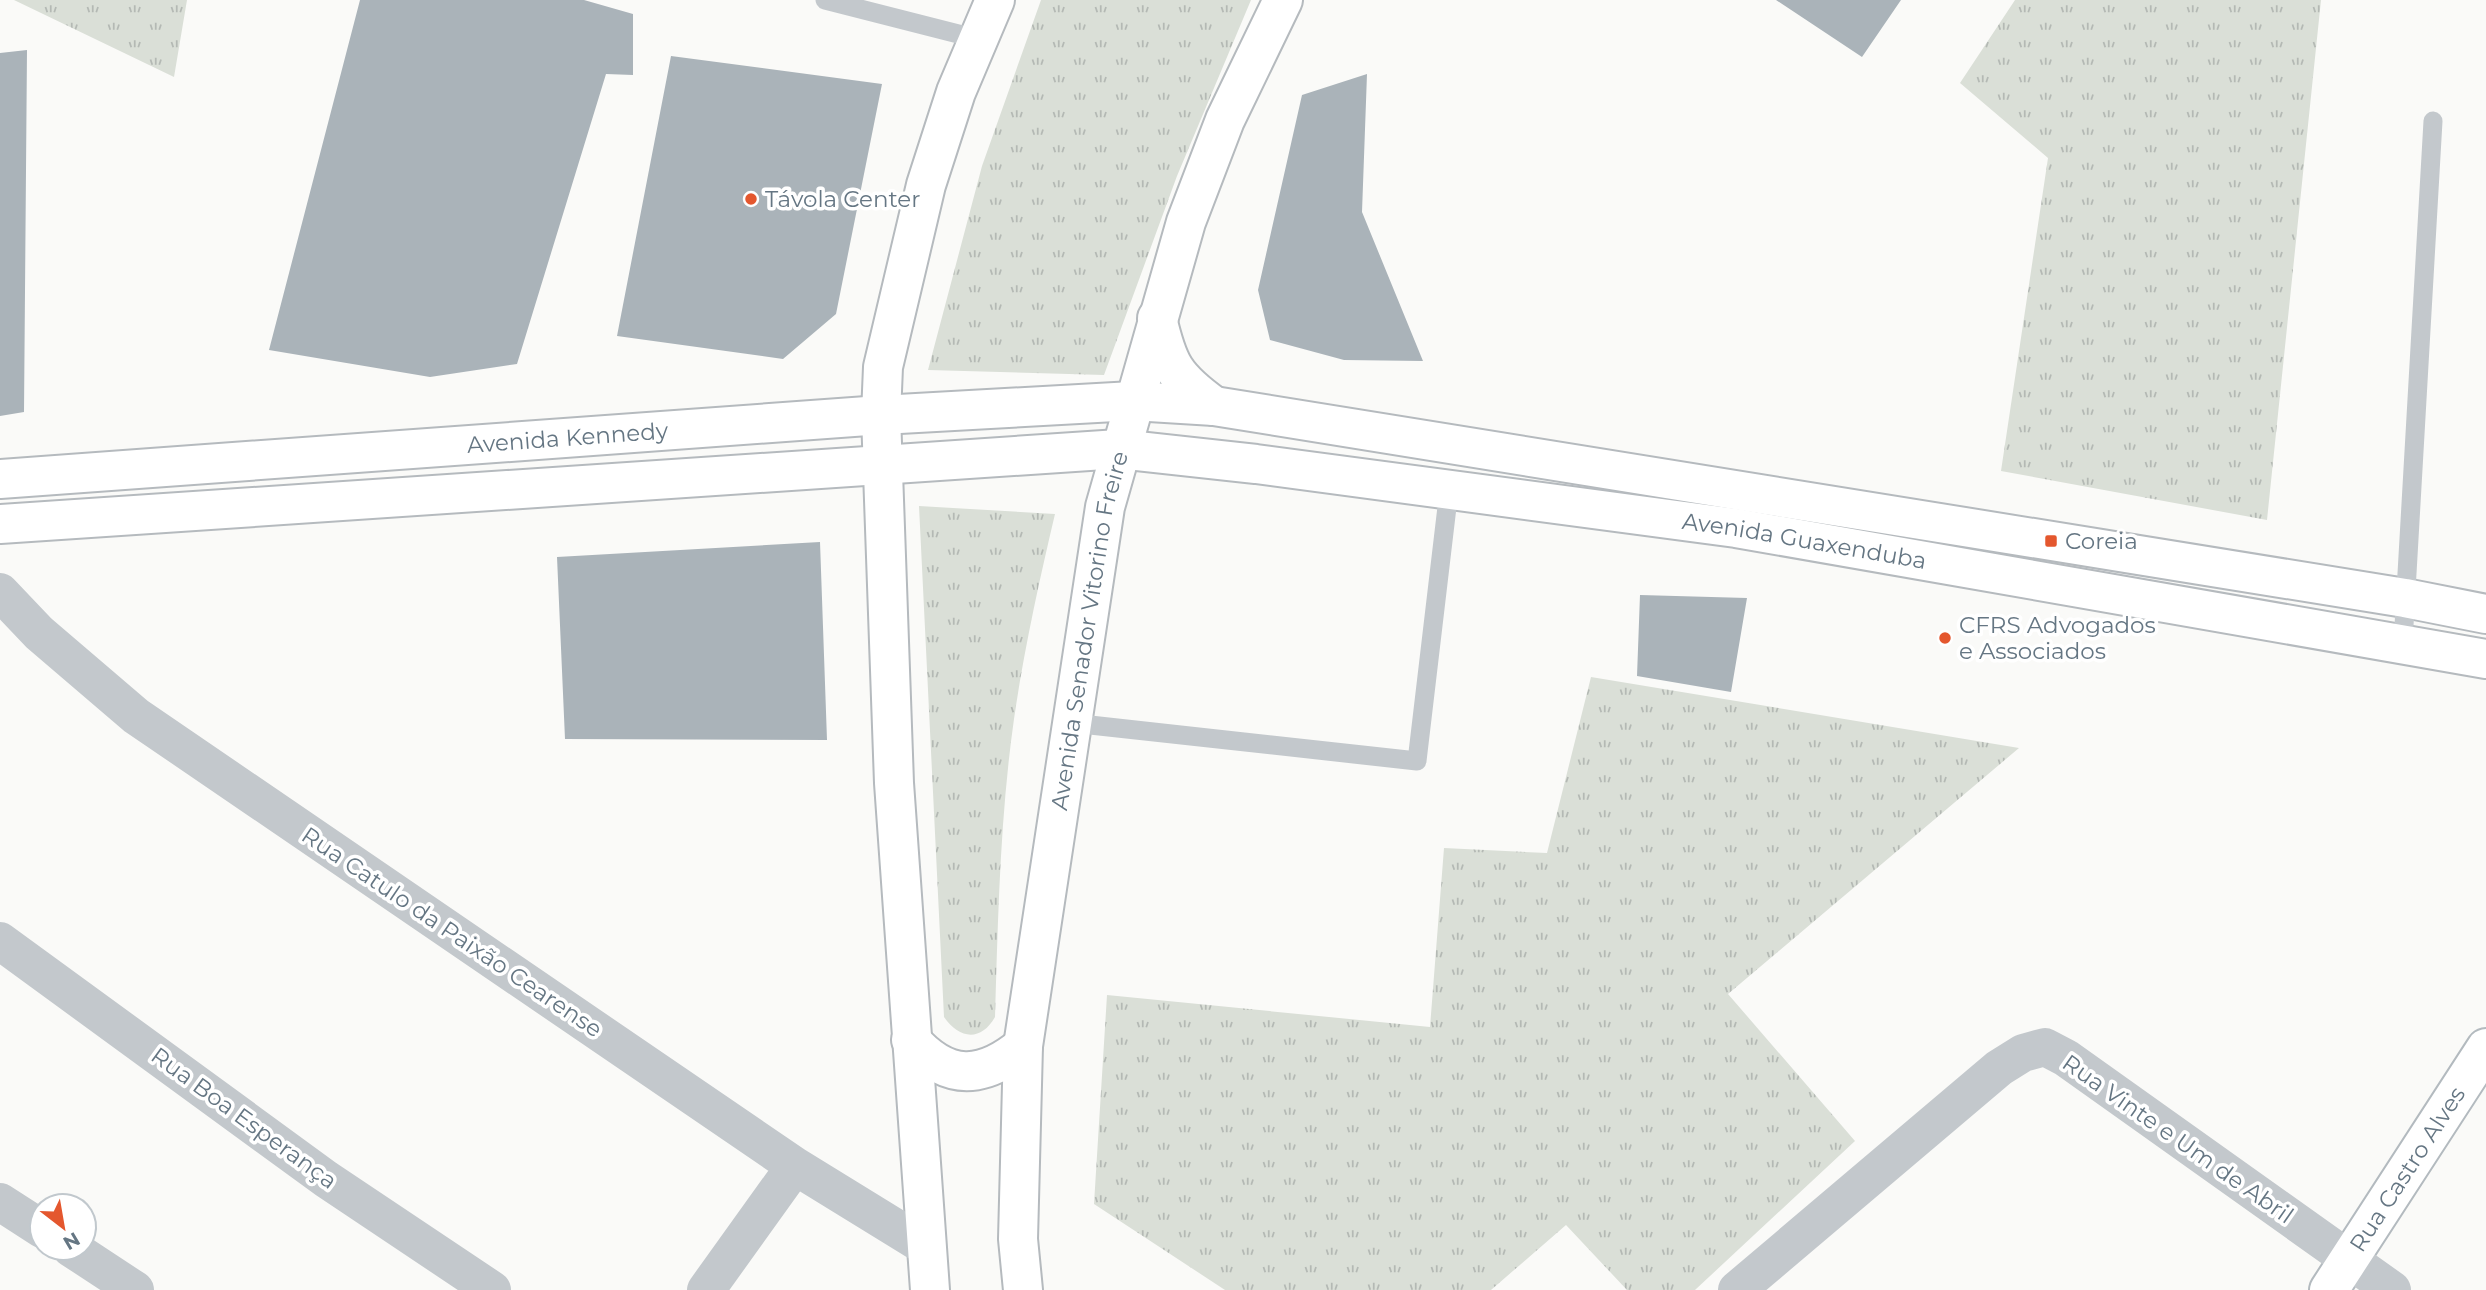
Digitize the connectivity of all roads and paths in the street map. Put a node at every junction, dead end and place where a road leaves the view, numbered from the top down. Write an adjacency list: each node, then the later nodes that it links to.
1 (825, 0): 4 (lane)
2 (995, 0): 4 (main road)
3 (1283, 0): 6 (main road, Avenida Senador Vitorino Freire)
4 (978, 39): 9 (main road)
5 (2433, 121): 16 (lane)
6 (1157, 318): 7 (main road, Avenida Senador Vitorino Freire); 8 (main road)
7 (1133, 401): 8 (main road, Avenida Guaxenduba); 9 (main road, Avenida Kennedy); 10 (main road, Avenida Senador Vitorino Freire)
8 (1214, 406): 16 (main road, Avenida Guaxenduba)
9 (881, 415): 11 (main road); 12 (main road, Avenida Kennedy)
10 (1119, 449): 11 (main road); 13 (main road, Avenida Guaxenduba); 20 (main road, Avenida Senador Vitorino Freire)
11 (883, 464): 14 (main road); 22 (main road)
12 (0, 479)
13 (1449, 489): 18 (main road, Avenida Guaxenduba); 20 (lane)
14 (0, 524)
15 (0, 592): 25 (street, Rua Catulo da Paixão Cearense)
16 (2405, 598): 17 (main road, Avenida Guaxenduba); 18 (lane)
17 (2486, 614)
18 (2403, 643): 19 (main road, Avenida Guaxenduba)
19 (2486, 659)
20 (1072, 723): 23 (main road, Avenida Senador Vitorino Freire)
21 (0, 941): 32 (street, Rua Boa Esperança)
22 (911, 1040): 23 (main road); 28 (main road)
23 (1023, 1046): 35 (main road, Avenida Senador Vitorino Freire)
24 (2486, 1048): 30 (main road, Rua Castro Alves)
25 (796, 1166): 28 (street, Rua Catulo da Paixão Cearense); 33 (street)
26 (0, 1202): 27 (street)
27 (28, 1220)
28 (925, 1246): 34 (main road)
29 (92, 1262): 31 (street)
30 (2338, 1275): 36 (street, Rua Vinte e Um de Abril); 37 (street, Rua Vinte e Um de Abril)
31 (135, 1290)
32 (492, 1290)
33 (705, 1290)
34 (930, 1290)
35 (1023, 1290)
36 (1737, 1290)
37 (2392, 1290)

